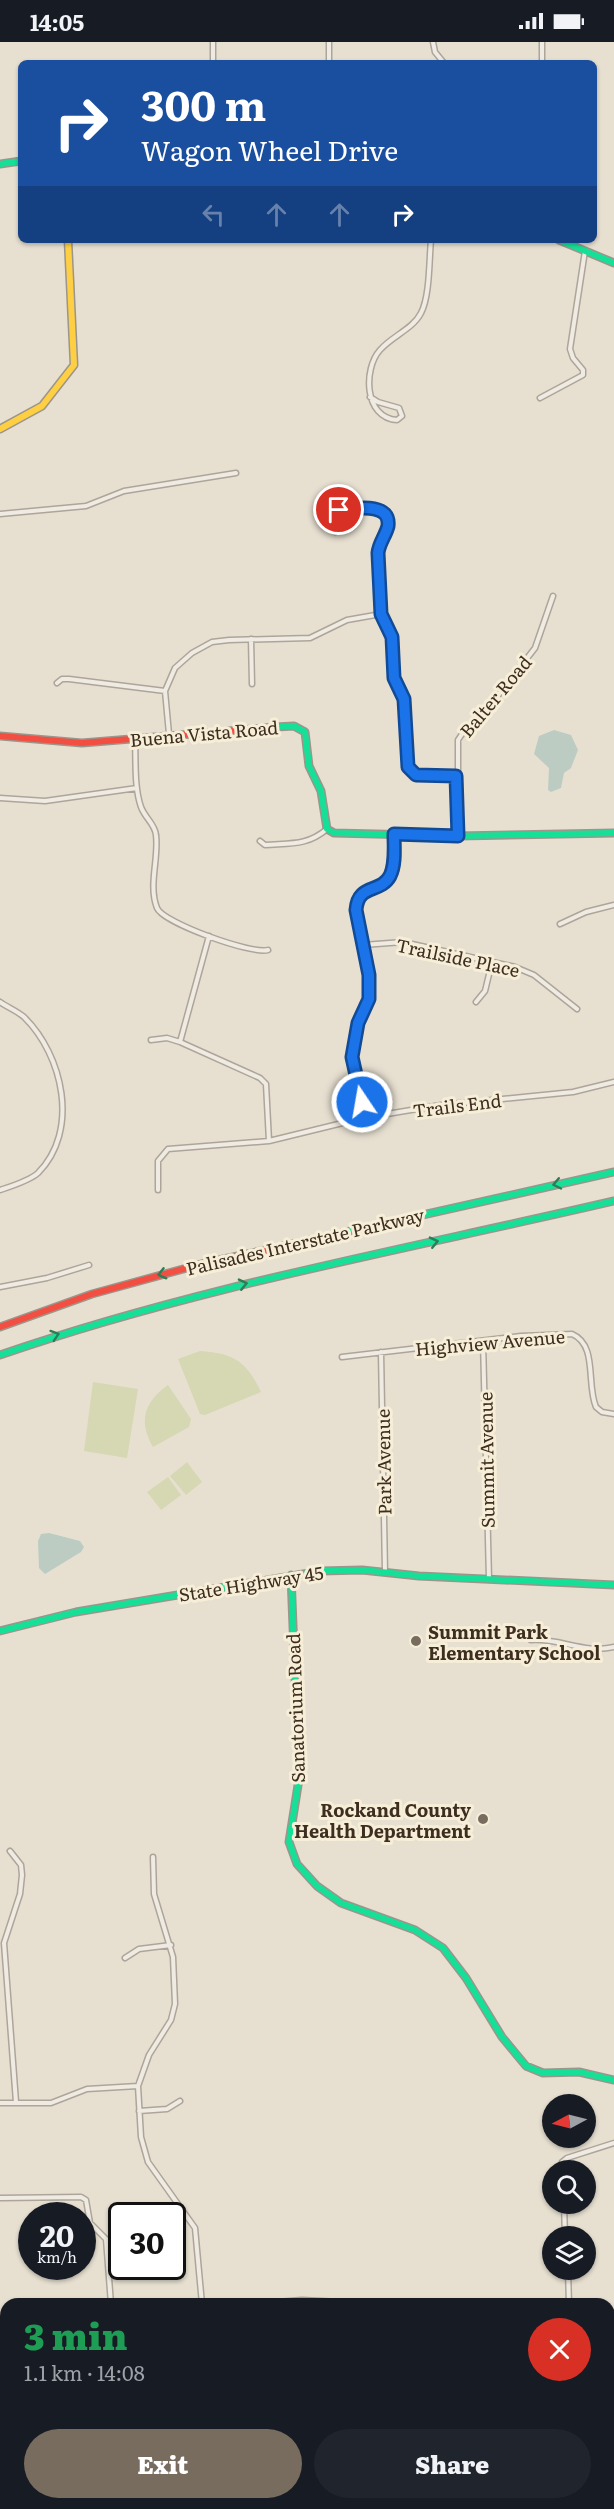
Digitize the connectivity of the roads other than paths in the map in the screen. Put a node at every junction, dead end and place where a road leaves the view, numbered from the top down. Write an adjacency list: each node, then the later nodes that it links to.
1 (213, 42): 5 (street)
2 (329, 42): 6 (street)
3 (433, 42): 7 (street)
4 (542, 42): 8 (street)
5 (213, 60)
6 (329, 60)
7 (442, 60)
8 (543, 60)
9 (18, 161): 10 (main road)
10 (0, 164)
11 (68, 243): 18 (main road)
12 (431, 243): 16 (street)
13 (566, 243): 14 (main road)
14 (586, 251): 15 (main road); 17 (street)
15 (614, 263)
16 (370, 397): 16 (street)
17 (540, 398)
18 (0, 429)
19 (236, 473): 20 (street)
20 (0, 514)
21 (334, 514): 21 (street); 23 (street)
22 (553, 596): 31 (street, Balter Road)
23 (381, 614): 24 (street); 31 (street)
24 (251, 639): 26 (street); 27 (street)
25 (57, 683): 27 (street)
26 (252, 684)
27 (165, 691): 28 (street)
28 (169, 734): 30 (main road, Buena Vista Road); 34 (main road, Buena Vista Road)
29 (0, 736): 30 (main road, Buena Vista Road)
30 (135, 740): 32 (street)
31 (456, 776): 37 (street, Balter Road)
32 (137, 788): 33 (street); 41 (street)
33 (0, 798)
34 (327, 829): 36 (main road); 38 (street)
35 (614, 832): 37 (main road)
36 (394, 834): 37 (main road); 42 (street)
37 (458, 836)
38 (260, 841)
39 (614, 905): 40 (street)
40 (560, 924)
41 (209, 936): 43 (street); 49 (street)
42 (363, 945): 44 (street, Trailside Place); 51 (street)
43 (268, 950)
44 (492, 962): 46 (street); 47 (street, Trailside Place)
45 (0, 1002): 54 (street)
46 (476, 1002)
47 (577, 1009)
48 (151, 1040): 49 (street)
49 (180, 1042): 52 (street)
50 (614, 1082): 51 (street, Trails End)
51 (363, 1118): 52 (street, Trails End)
52 (269, 1141): 55 (street, Trails End)
53 (614, 1172): 59 (main road, Palisades Interstate Parkway, one-way to 59)
54 (0, 1190)
55 (158, 1190)
56 (614, 1201): 62 (main road, Palisades Interstate Parkway, one-way to 56)
57 (89, 1265): 58 (street)
58 (0, 1287)
59 (0, 1327)
60 (483, 1341): 61 (street, Highview Avenue); 64 (street, Highview Avenue); 67 (street, Summit Avenue)
61 (381, 1352): 63 (street, Highview Avenue); 65 (street, Park Avenue)
62 (0, 1355)
63 (342, 1357)
64 (614, 1414)
65 (385, 1572): 66 (main road, State Highway 45); 67 (main road, State Highway 45)
66 (291, 1575): 69 (main road, State Highway 45); 76 (main road, Sanatorium Road)
67 (489, 1580): 68 (main road, State Highway 45)
68 (614, 1585)
69 (0, 1631)
70 (531, 1640): 71 (street)
71 (614, 1647)
72 (10, 1851): 79 (street)
73 (153, 1857): 74 (street)
74 (171, 1945): 75 (street); 77 (street)
75 (125, 1958)
76 (614, 2080)
77 (138, 2086): 79 (street); 81 (street)
78 (180, 2101): 81 (street)
79 (16, 2102): 80 (street)
80 (0, 2103)
81 (139, 2111): 87 (street)
82 (614, 2143): 83 (street)
83 (564, 2160)
84 (0, 2198): 86 (street)
85 (568, 2280): 88 (street)
86 (111, 2298)
87 (201, 2298)
88 (568, 2298)

